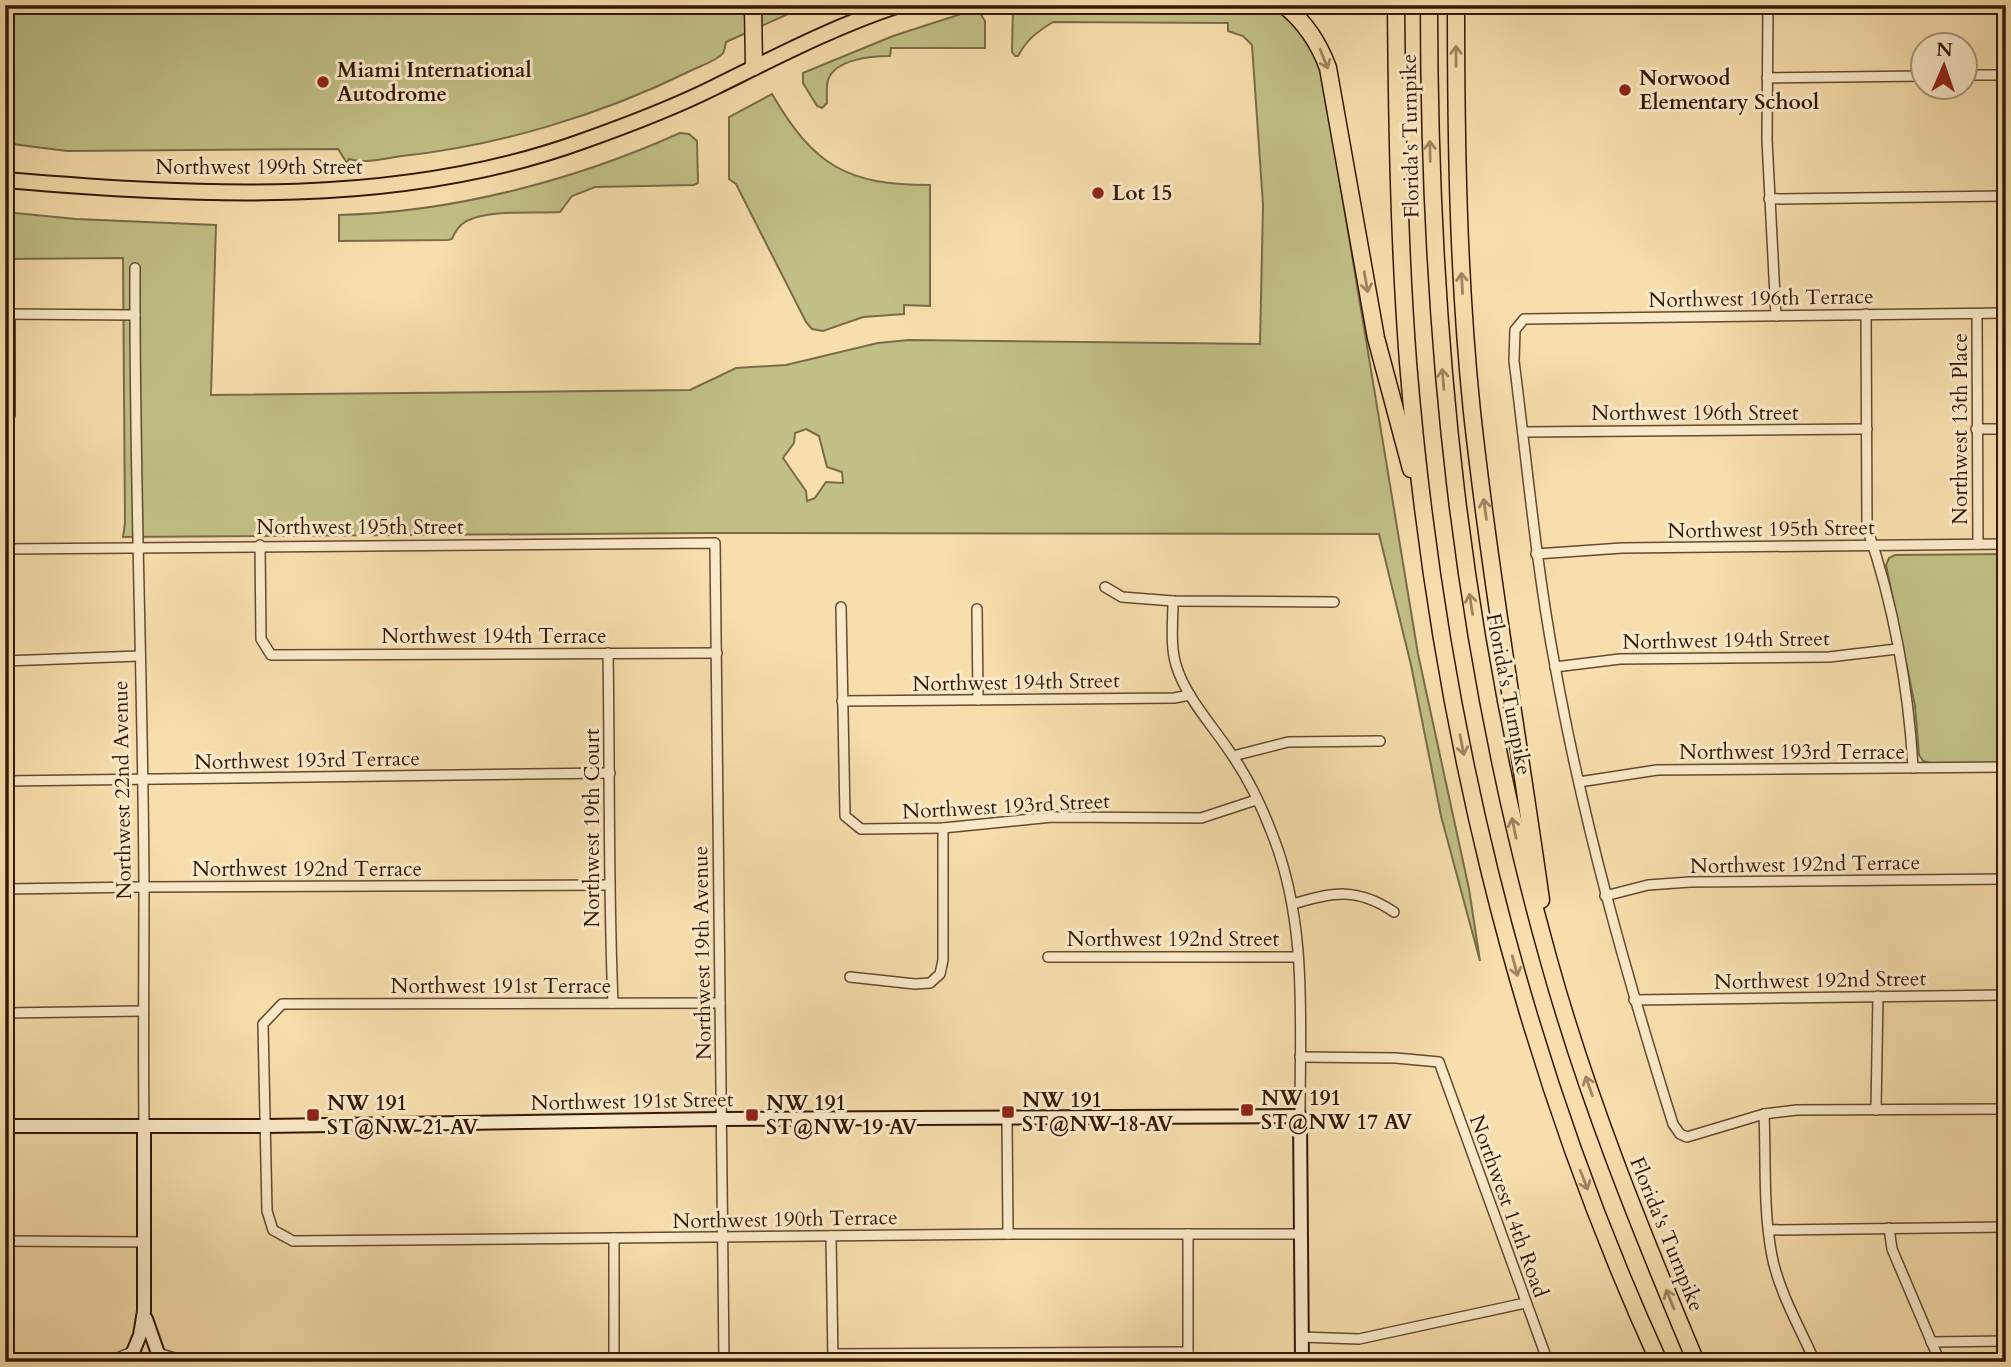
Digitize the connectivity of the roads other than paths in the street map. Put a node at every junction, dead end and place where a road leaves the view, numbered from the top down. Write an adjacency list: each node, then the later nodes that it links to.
1 (753, 5): 8 (highway)
2 (900, 5): 8 (main road, Northwest 199th Street)
3 (1284, 5): 28 (highway, one-way to 28)
4 (1396, 5): 28 (highway, Florida's Turnpike)
5 (1429, 5): 70 (highway, Florida's Turnpike, one-way to 5)
6 (1456, 5): 70 (highway, one-way to 6)
7 (1768, 5): 12 (street)
8 (754, 67): 13 (main road, Northwest 199th Street)
9 (1980, 75): 10 (street)
10 (2006, 75)
11 (1910, 76): 12 (street)
12 (1767, 78): 15 (street)
13 (5, 180)
14 (2006, 196): 15 (street)
15 (1769, 199): 22 (street)
16 (135, 268): 21 (street, Northwest 22nd Avenue)
17 (2006, 313): 20 (street, Northwest 196th Terrace)
18 (8, 314): 21 (street); 23 (street)
19 (1866, 314): 20 (street, Northwest 196th Terrace); 22 (street, Northwest 196th Terrace); 24 (street)
20 (1977, 314): 25 (street, Northwest 13th Place)
21 (135, 315): 34 (street, Northwest 22nd Avenue)
22 (1776, 316): 27 (street, Northwest 196th Terrace)
23 (5, 426)
24 (1867, 429): 27 (street, Northwest 196th Street); 30 (street)
25 (1976, 429): 26 (street); 31 (street, Northwest 13th Place)
26 (2006, 429)
27 (1523, 432): 36 (street)
28 (1426, 527): 116 (highway, Florida's Turnpike, one-way to 116)
29 (715, 543): 33 (street, Northwest 195th Street); 44 (street, Northwest 19th Avenue)
30 (1873, 544): 31 (street, Northwest 195th Street); 36 (street, Northwest 195th Street); 42 (street)
31 (1978, 544): 32 (street, Northwest 195th Street)
32 (2006, 544)
33 (260, 545): 34 (street, Northwest 195th Street); 43 (street, Northwest 194th Terrace)
34 (137, 547): 35 (street, Northwest 195th Street); 45 (street, Northwest 22nd Avenue)
35 (5, 549)
36 (1536, 554): 47 (street)
37 (1105, 587): 38 (street)
38 (1173, 601): 39 (street); 48 (street)
39 (1334, 602)
40 (841, 607): 50 (street)
41 (977, 609): 49 (street)
42 (1897, 649): 47 (street, Northwest 194th Street); 54 (street)
43 (608, 653): 44 (street, Northwest 194th Terrace); 55 (street, Northwest 19th Court)
44 (717, 653): 76 (street, Northwest 19th Avenue)
45 (139, 656): 46 (street); 56 (street, Northwest 22nd Avenue)
46 (5, 661)
47 (1555, 667): 58 (street)
48 (1190, 695): 49 (street, Northwest 194th Street); 52 (street)
49 (978, 700): 50 (street, Northwest 194th Street)
50 (842, 701): 60 (street, Northwest 193rd Street)
51 (1380, 741): 52 (street)
52 (1233, 756): 59 (street)
53 (2006, 767): 54 (street, Northwest 193rd Terrace)
54 (1913, 768): 58 (street, Northwest 193rd Terrace)
55 (610, 773): 56 (street, Northwest 193rd Terrace); 62 (street, Northwest 19th Court)
56 (141, 779): 57 (street, Northwest 193rd Terrace); 63 (street, Northwest 22nd Avenue)
57 (5, 781)
58 (1579, 782): 65 (street)
59 (1256, 800): 60 (street, Northwest 193rd Street); 66 (street)
60 (943, 828): 71 (street)
61 (2006, 879): 65 (street, Northwest 192nd Terrace)
62 (608, 885): 63 (street, Northwest 192nd Terrace); 75 (street, Northwest 19th Court)
63 (144, 887): 64 (street, Northwest 192nd Terrace); 77 (street, Northwest 22nd Avenue)
64 (5, 889)
65 (1605, 896): 74 (street)
66 (1293, 904): 67 (street); 69 (street)
67 (1394, 912)
68 (1048, 957): 69 (street, Northwest 192nd Street)
69 (1298, 957): 79 (street)
70 (1550, 965): 117 (highway, Florida's Turnpike, one-way to 70)
71 (850, 977)
72 (2006, 995): 73 (street, Northwest 192nd Street)
73 (1878, 996): 74 (street, Northwest 192nd Street); 81 (street)
74 (1634, 1000): 82 (street)
75 (613, 1003): 76 (street, Northwest 191st Terrace); 88 (street, Northwest 191st Terrace)
76 (720, 1003): 84 (street, Northwest 19th Avenue)
77 (142, 1011): 78 (street); 86 (street, Northwest 22nd Avenue)
78 (5, 1013)
79 (1300, 1057): 83 (street); 100 (street, Northwest 14th Road)
80 (2006, 1109): 81 (street)
81 (1876, 1110): 82 (street)
82 (1765, 1114): 91 (street)
83 (1300, 1116): 85 (street, Northwest 191st Street); 94 (street)
84 (721, 1119): 85 (street, Northwest 191st Street); 88 (street, Northwest 191st Street); 96 (street, Northwest 19th Avenue)
85 (1007, 1119): 92 (street)
86 (144, 1125): 87 (street, Northwest 191st Street); 88 (street, Northwest 191st Street); 99 (street, Northwest 22nd Avenue)
87 (5, 1126)
88 (266, 1126): 97 (street, Northwest 190th Terrace)
89 (2006, 1227): 90 (street)
90 (1889, 1228): 91 (street); 104 (street)
91 (1769, 1230): 118 (street)
92 (1008, 1234): 93 (street, Northwest 190th Terrace); 95 (street, Northwest 190th Terrace)
93 (1188, 1234): 94 (street, Northwest 190th Terrace); 107 (street)
94 (1301, 1234): 102 (street)
95 (831, 1236): 96 (street, Northwest 190th Terrace); 108 (street)
96 (723, 1237): 97 (street, Northwest 190th Terrace); 113 (street, Northwest 19th Avenue)
97 (614, 1238): 109 (street)
98 (5, 1241): 99 (street)
99 (145, 1242): 101 (street, Northwest 22nd Avenue)
100 (1525, 1303): 102 (street); 115 (street, Northwest 14th Road)
101 (144, 1311): 105 (street, Northwest 22nd Avenue); 106 (street, Northwest 22nd Avenue)
102 (1301, 1337): 114 (street)
103 (2006, 1341): 104 (street)
104 (1931, 1342): 119 (street)
105 (132, 1354): 106 (street); 110 (street)
106 (158, 1355): 111 (street)
107 (1188, 1357): 108 (street)
108 (833, 1358)
109 (614, 1360): 111 (street)
110 (111, 1361): 112 (street)
111 (180, 1361)
112 (55, 1362)
113 (724, 1362)
114 (1302, 1362)
115 (1548, 1362)
116 (1660, 1362)
117 (1696, 1362)
118 (1815, 1362)
119 (1940, 1362)

